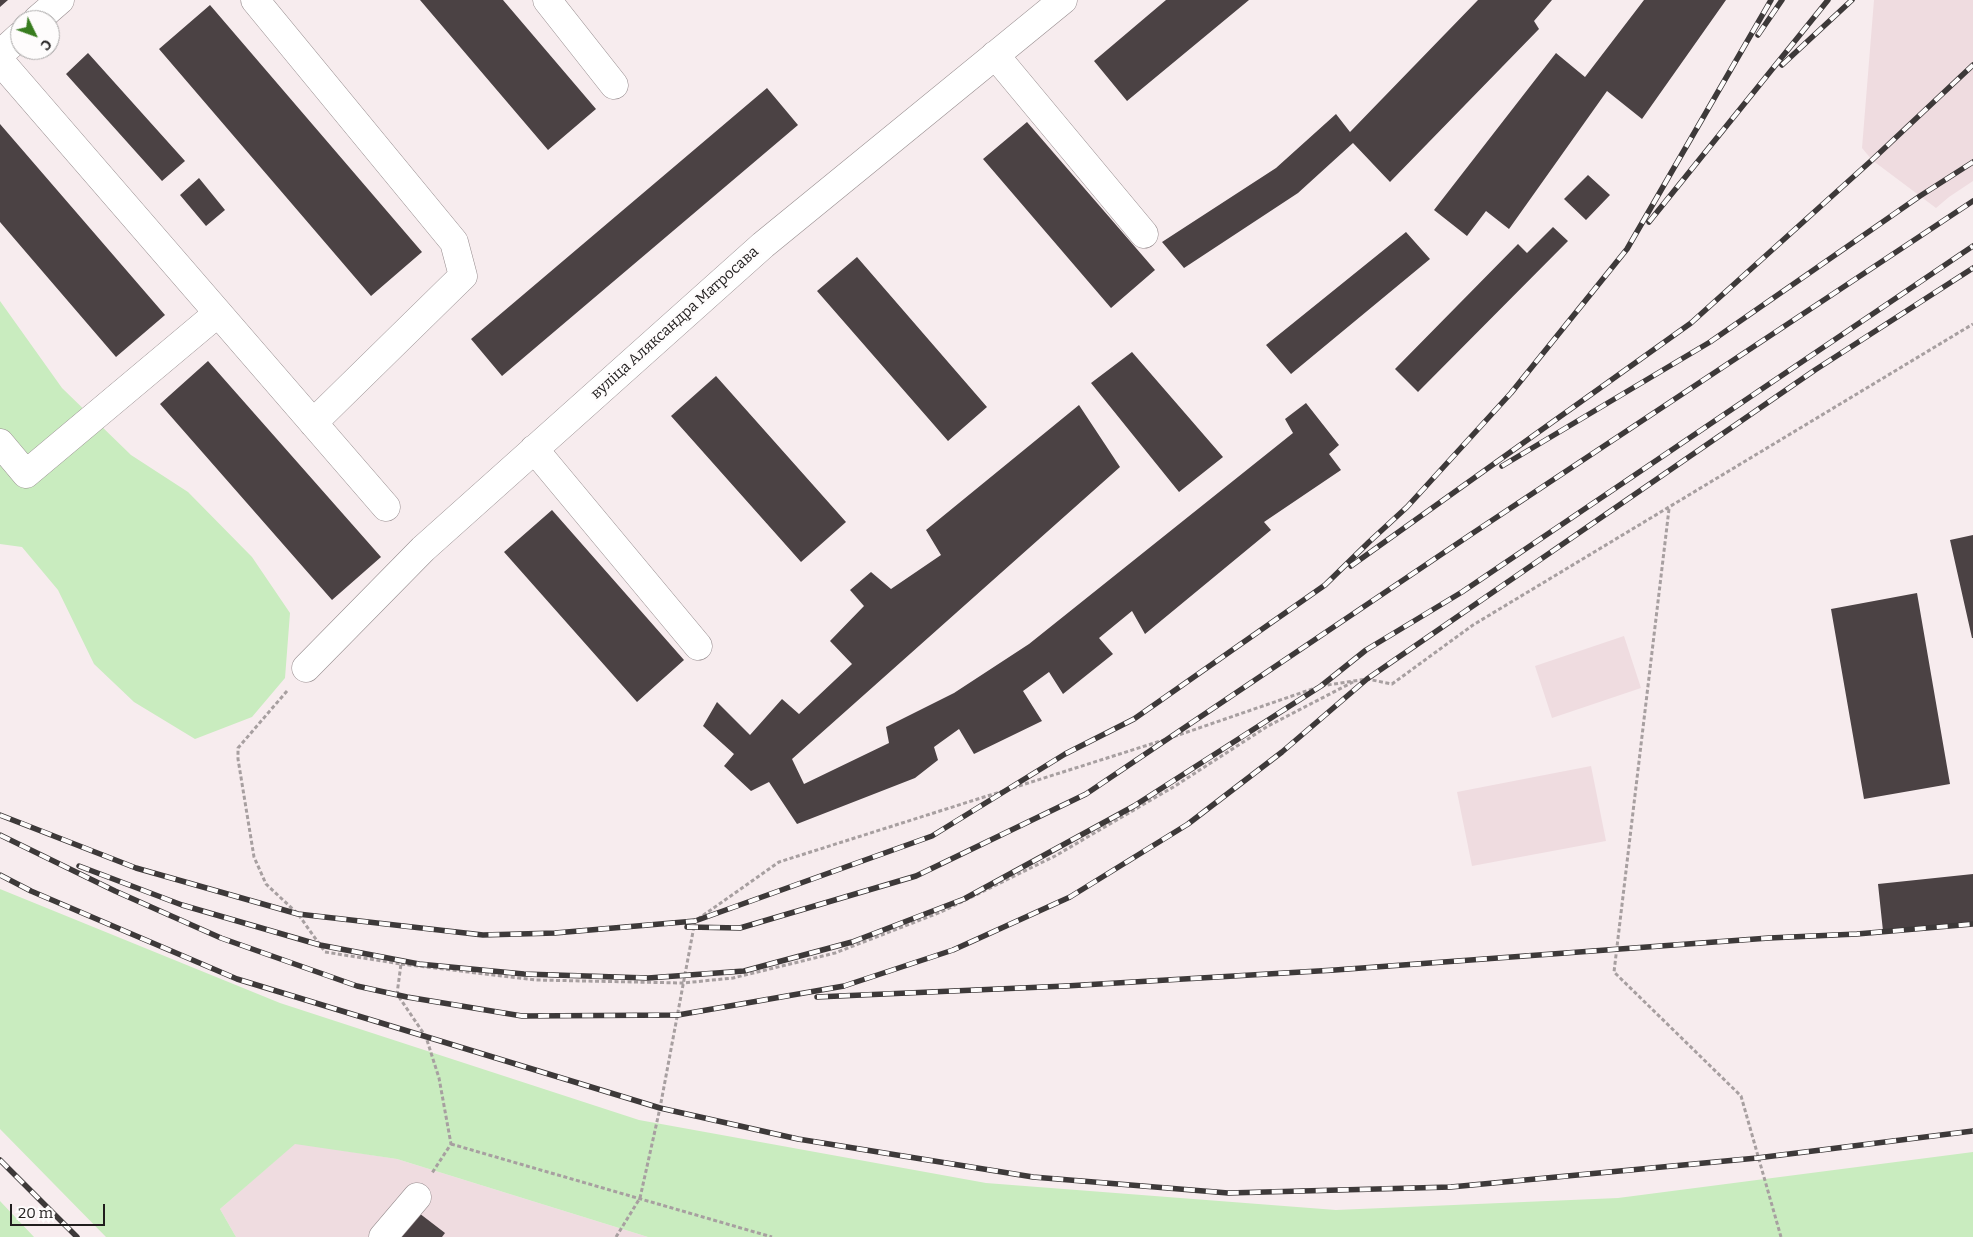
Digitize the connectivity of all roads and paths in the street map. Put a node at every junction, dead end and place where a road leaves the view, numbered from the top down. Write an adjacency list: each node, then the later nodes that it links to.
1 (60, 0): 5 (street)
2 (255, 0): 14 (street)
3 (546, 0): 10 (street)
4 (1063, 0): 8 (street, вуліца Аляксандра Матросава)
5 (49, 10)
6 (10, 45): 7 (street)
7 (0, 54)
8 (995, 55): 11 (street); 16 (street, вуліца Аляксандра Матросава)
9 (0, 61): 12 (street)
10 (614, 85)
11 (1144, 234)
12 (218, 313): 14 (street); 15 (street)
13 (1973, 324): 18 (path)
14 (313, 423): 17 (street)
15 (0, 443)
16 (534, 449): 19 (street); 20 (street, вуліца Аляксандра Матросава)
17 (386, 508)
18 (1670, 508): 21 (path); 30 (path)
19 (698, 646)
20 (306, 668): 22 (path)
21 (1356, 680): 23 (path); 23 (path)
22 (401, 964): 23 (path); 24 (path)
23 (682, 983): 26 (path)
24 (451, 1144): 25 (path); 26 (path)
25 (417, 1197): 27 (street)
26 (640, 1198): 28 (path); 29 (path)
27 (383, 1237)
28 (616, 1237)
29 (772, 1237)
30 (1781, 1237)

